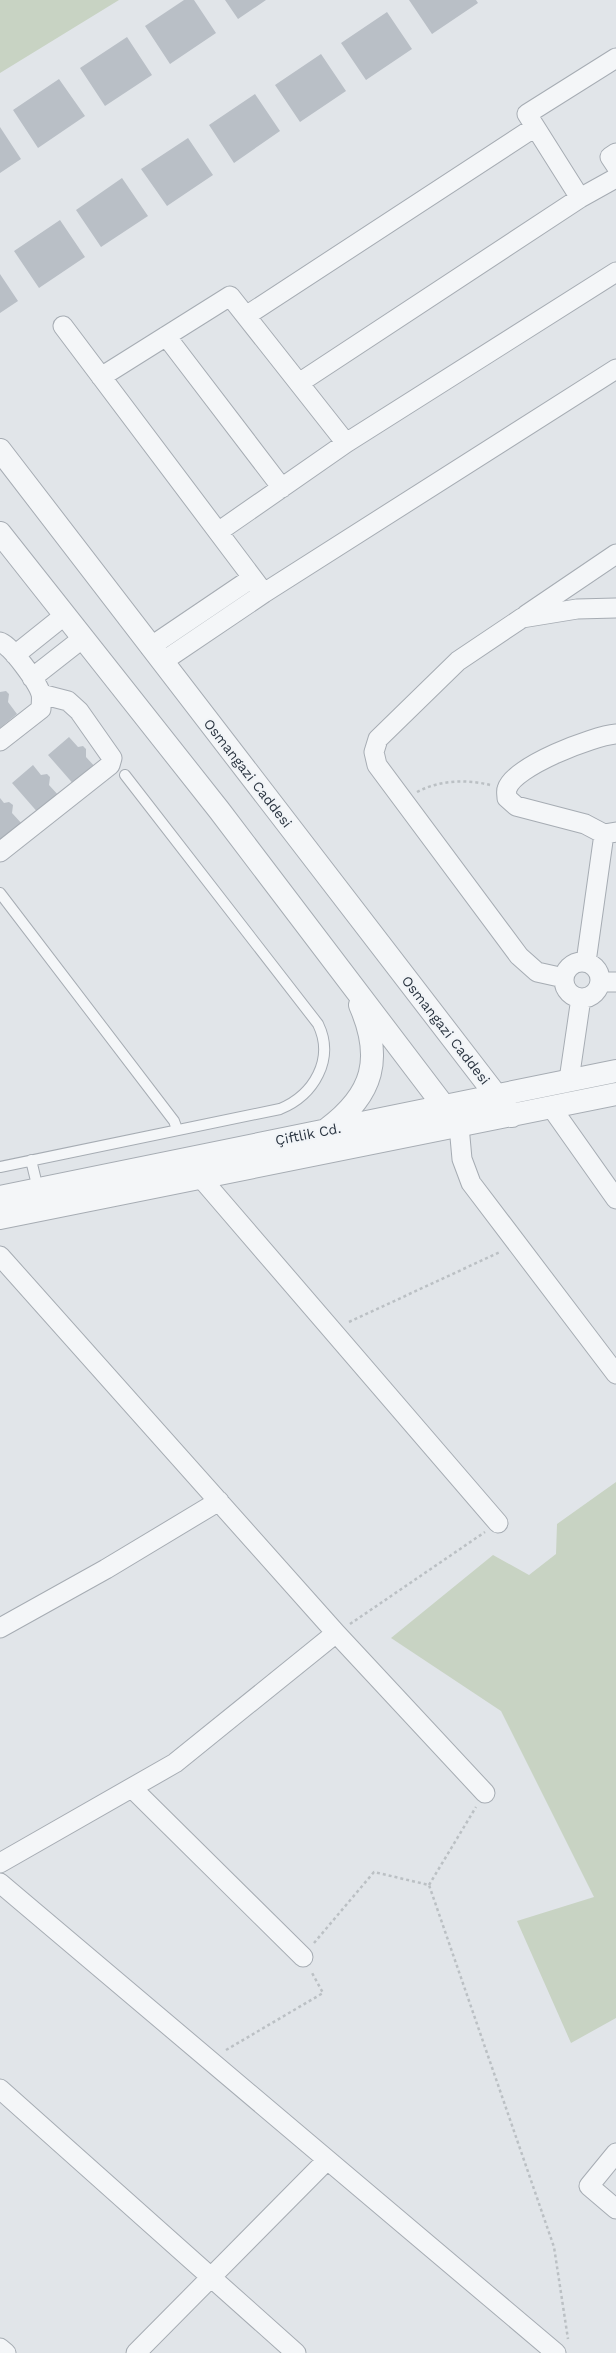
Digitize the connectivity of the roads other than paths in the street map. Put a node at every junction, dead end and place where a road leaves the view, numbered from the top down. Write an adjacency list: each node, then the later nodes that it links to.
1 (616, 58): 2 (street)
2 (535, 127): 6 (street); 8 (street)
3 (616, 153): 4 (street)
4 (616, 166)
5 (616, 178): 6 (street)
6 (580, 198): 13 (street)
7 (616, 272): 14 (street)
8 (246, 316): 10 (street); 13 (street)
9 (63, 326): 12 (street)
10 (166, 336): 12 (street); 16 (street)
11 (616, 370): 21 (street)
12 (101, 377): 17 (street)
13 (299, 383): 14 (street)
14 (346, 443): 16 (street)
15 (0, 450): 27 (street, Osmangazi Caddesi)
16 (282, 488): 17 (street)
17 (218, 532): 20 (street)
18 (0, 533): 23 (street)
19 (616, 554): 24 (street)
20 (252, 578): 21 (street); 27 (street)
21 (264, 593): 27 (street)
22 (616, 608): 24 (street)
23 (65, 615): 25 (street); 28 (street)
24 (522, 618): 37 (street)
25 (83, 638): 29 (street); 38 (street)
26 (0, 642): 28 (street)
27 (156, 654): 44 (street, Osmangazi Caddesi)
28 (15, 655): 29 (street)
29 (37, 686): 31 (street); 34 (street)
30 (616, 734): 33 (street)
31 (0, 741)
32 (125, 775): 49 (lane)
33 (610, 833): 36 (street)
34 (0, 852)
35 (0, 893): 49 (lane)
36 (586, 962): 37 (street); 39 (street)
37 (564, 978): 40 (street)
38 (350, 982): 45 (street); 50 (street)
39 (608, 982): 40 (street)
40 (581, 998): 42 (street)
41 (616, 1071): 42 (street, Çiftlik Cd.)
42 (569, 1080): 44 (street, Çiftlik Cd.)
43 (616, 1094): 46 (street, Çiftlik Cd.)
44 (496, 1096): 45 (street, Çiftlik Cd.); 47 (street, Osmangazi Caddesi)
45 (445, 1106): 48 (street); 50 (street, Çiftlik Cd.)
46 (551, 1108): 47 (street, Çiftlik Cd.); 56 (street)
47 (512, 1116): 48 (street, Çiftlik Cd.)
48 (459, 1126): 53 (street, Çiftlik Cd.); 59 (street)
49 (177, 1130): 51 (lane)
50 (324, 1131): 54 (street, Çiftlik Cd.)
51 (31, 1160): 52 (lane); 54 (lane)
52 (0, 1167)
53 (201, 1178): 57 (street, Çiftlik Cd.); 61 (street)
54 (38, 1189): 55 (street, Çiftlik Cd.)
55 (0, 1197)
56 (616, 1198)
57 (0, 1218)
58 (0, 1256): 60 (street)
59 (616, 1374)
60 (219, 1501): 62 (street); 63 (street)
61 (498, 1523)
62 (0, 1628)
63 (336, 1633): 64 (street); 65 (street)
64 (132, 1788): 66 (street); 68 (street)
65 (485, 1793)
66 (0, 1863)
67 (0, 1883): 71 (street)
68 (303, 1956)
69 (0, 2089): 73 (street)
70 (616, 2154): 72 (street)
71 (327, 2160): 73 (street); 75 (street)
72 (616, 2209)
73 (211, 2277): 77 (street); 78 (street)
74 (0, 2348): 76 (street)
75 (562, 2349)
76 (6, 2353)
77 (136, 2353)
78 (296, 2353)

